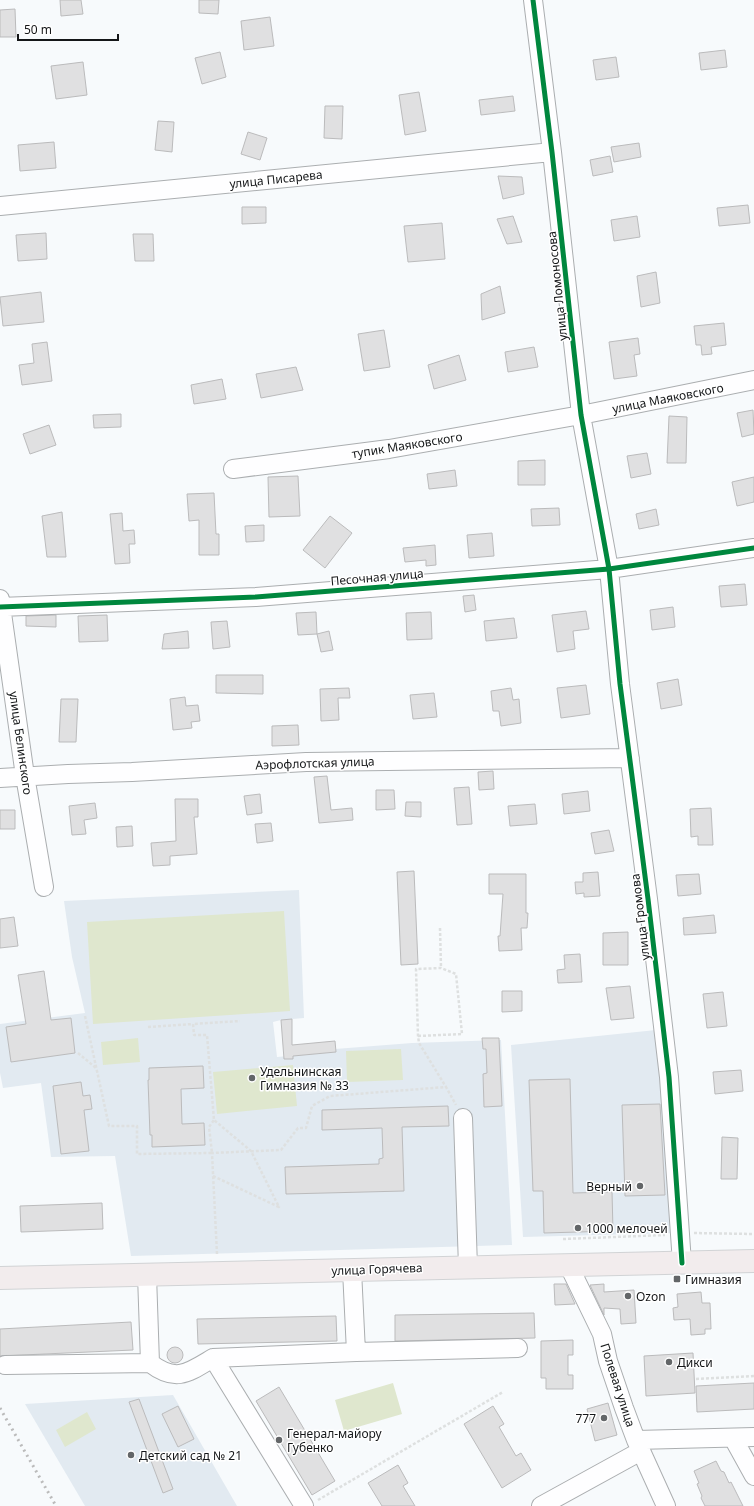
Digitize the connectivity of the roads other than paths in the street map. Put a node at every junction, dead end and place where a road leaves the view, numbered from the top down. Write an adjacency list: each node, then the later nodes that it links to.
1 (533, 0): 2 (street, улица Ломоносова)
2 (552, 152): 3 (street, улица Писарева); 5 (street, улица Ломоносова)
3 (0, 206)
4 (754, 380): 5 (street, улица Маяковского)
5 (581, 415): 6 (street, тупик Маяковского); 8 (street, улица Ломоносова)
6 (233, 469)
7 (754, 548): 8 (street, Песочная улица)
8 (609, 569): 9 (street, Песочная улица); 10 (street, улица Громова)
9 (1, 604): 11 (street, улица Белинского)
10 (630, 758): 11 (street, Аэрофлотская улица); 17 (street, улица Громова)
11 (25, 776): 12 (street, Аэрофлотская улица); 13 (street, улица Белинского)
12 (0, 778)
13 (44, 887)
14 (463, 1118): 18 (street)
15 (754, 1261): 17 (main road, улица Горячева)
16 (568, 1264): 17 (main road, улица Горячева); 18 (main road, улица Горячева); 29 (street, Полевая улица)
17 (682, 1264)
18 (468, 1267): 19 (main road, улица Горячева)
19 (352, 1270): 20 (main road, улица Горячева); 23 (street)
20 (146, 1275): 21 (main road, улица Горячева); 25 (street)
21 (0, 1278)
22 (518, 1348): 23 (street)
23 (356, 1352): 24 (street)
24 (214, 1358): 25 (street); 32 (street)
25 (150, 1363): 26 (street)
26 (5, 1365)
27 (754, 1437): 28 (street)
28 (733, 1438): 29 (street); 30 (street)
29 (639, 1446): 31 (street); 34 (street, Полевая улица)
30 (754, 1476)
31 (565, 1500): 33 (street)
32 (309, 1504)
33 (541, 1506)
34 (666, 1506)

